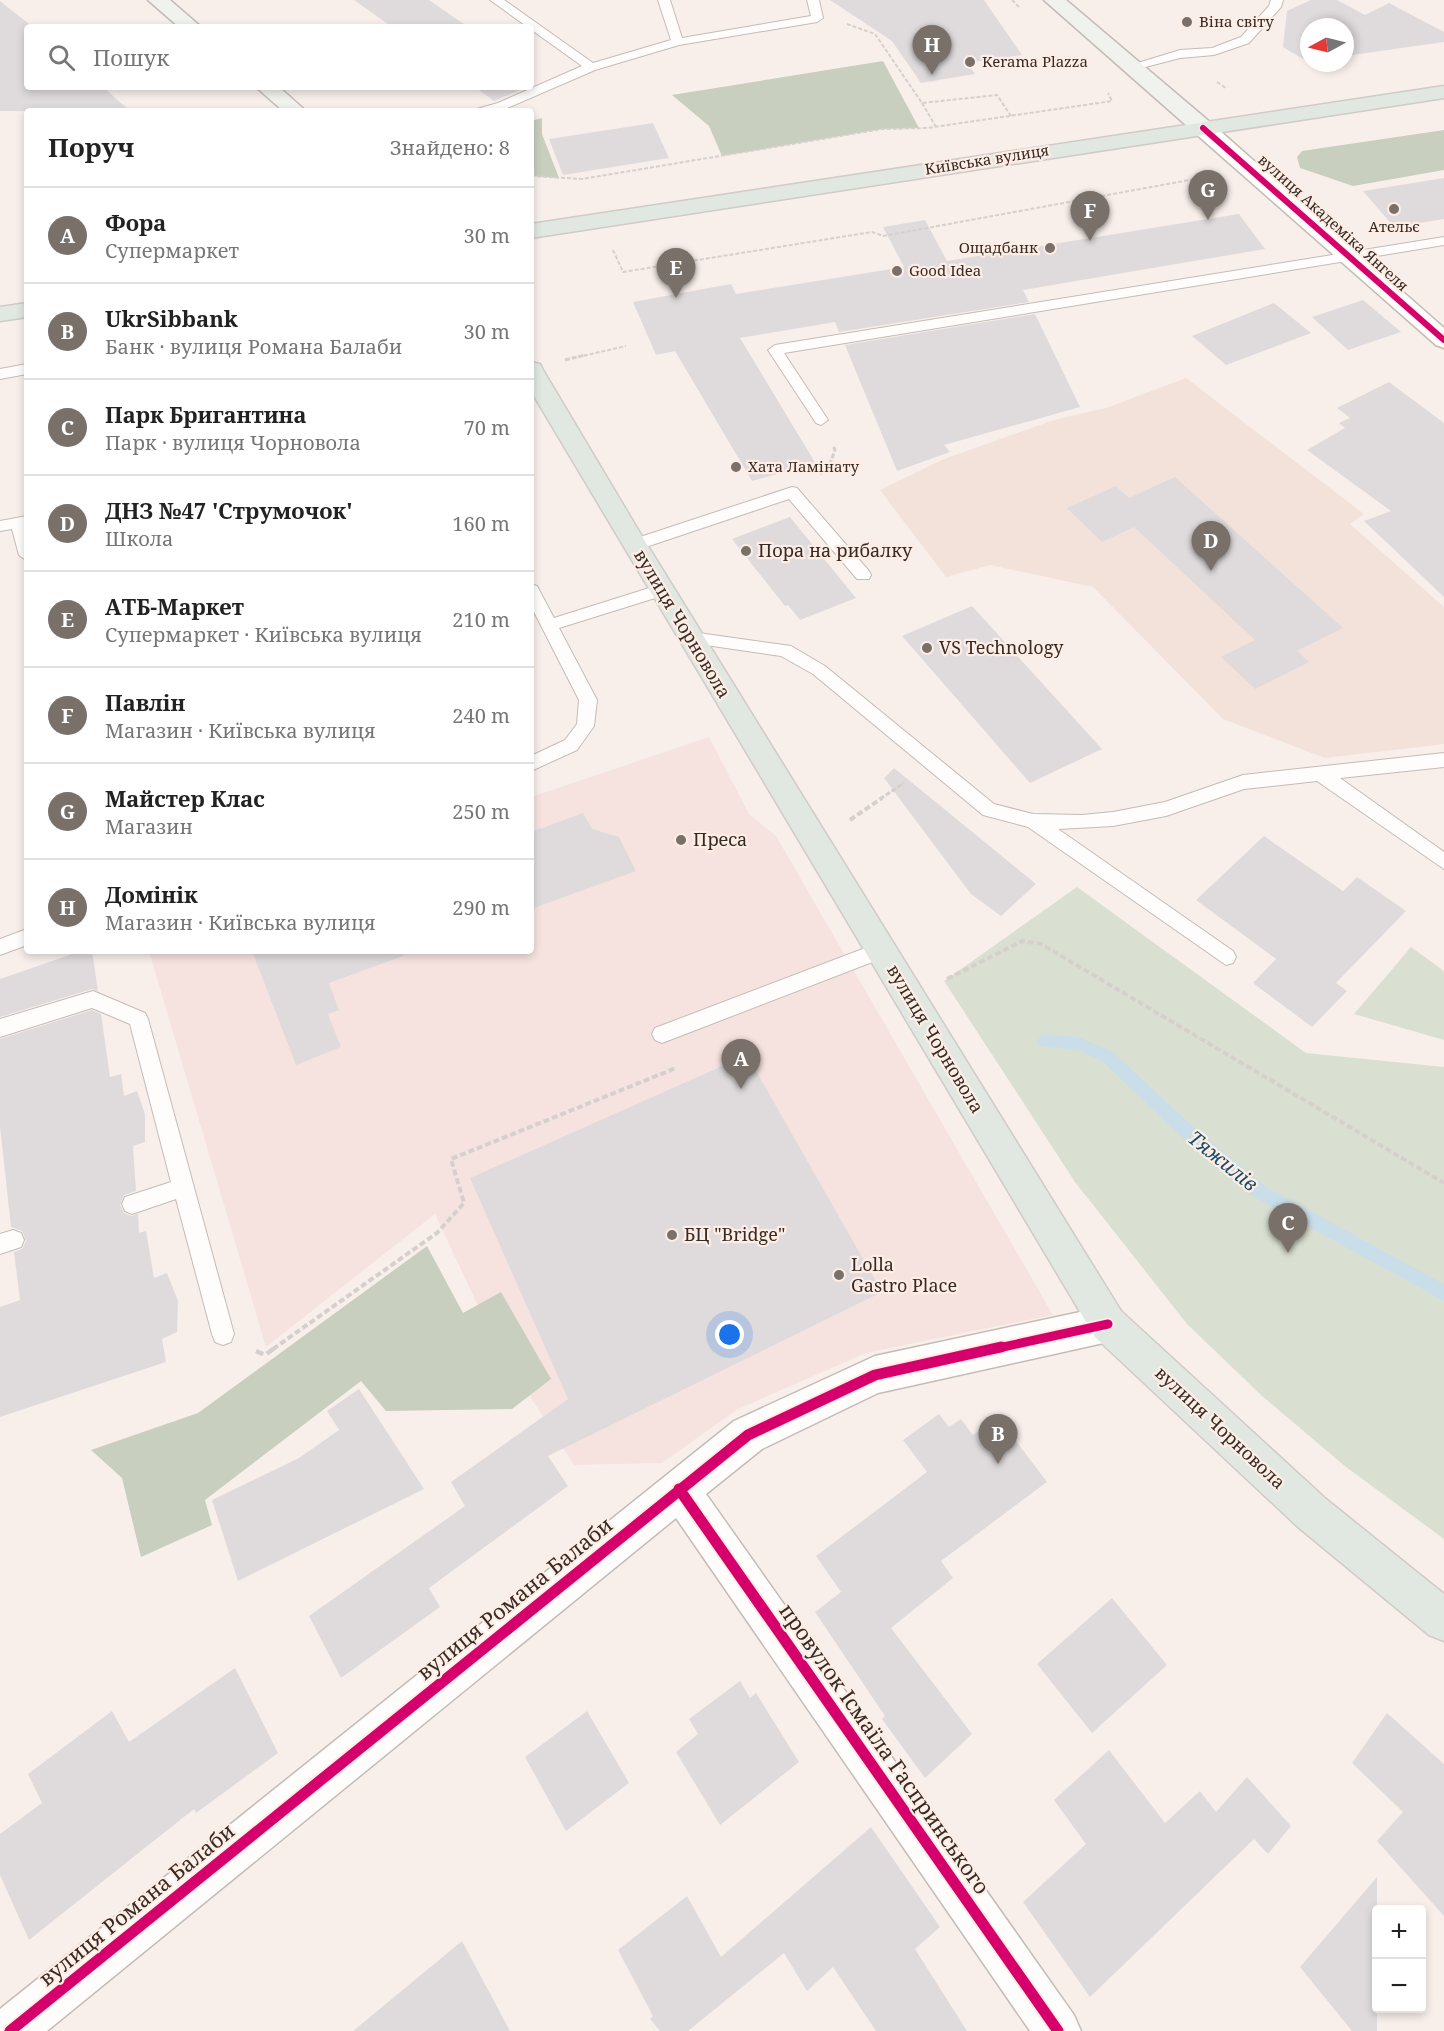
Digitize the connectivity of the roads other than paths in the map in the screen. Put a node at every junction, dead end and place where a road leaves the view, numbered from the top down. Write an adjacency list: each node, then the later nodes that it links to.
1 (158, 0): 7 (main road)
2 (496, 0): 8 (lane)
3 (664, 0): 10 (lane)
4 (1054, 0): 12 (main road, вулиця Академіка Янгеля)
5 (1277, 0): 12 (lane)
6 (815, 6): 10 (lane)
7 (187, 24)
8 (531, 24)
9 (534, 26): 11 (lane)
10 (677, 42): 11 (lane)
11 (591, 66): 16 (lane)
12 (1134, 66): 17 (main road, вулиця Академіка Янгеля)
13 (270, 90): 15 (main road)
14 (1444, 92): 17 (main road, Київська вулиця)
15 (292, 108)
16 (491, 108)
17 (1203, 128): 18 (main road, Київська вулиця); 20 (street, вулиця Академіка Янгеля)
18 (534, 231)
19 (1444, 241): 20 (lane)
20 (1348, 256): 23 (street, вулиця Академіка Янгеля); 27 (lane)
21 (24, 310): 22 (main road)
22 (0, 314)
23 (1444, 340)
24 (24, 370): 25 (lane)
25 (0, 374)
26 (534, 375): 30 (main road, вулиця Чорновола)
27 (822, 420)
28 (22, 522): 29 (lane)
29 (0, 526)
30 (634, 545): 31 (lane); 32 (main road, вулиця Чорновола)
31 (863, 575)
32 (662, 590): 34 (lane); 35 (main road, вулиця Чорновола)
33 (534, 595): 34 (lane)
34 (551, 625): 37 (lane)
35 (691, 638): 39 (lane); 43 (main road, вулиця Чорновола)
36 (1444, 760): 38 (lane)
37 (534, 763)
38 (1322, 775): 39 (lane); 40 (lane)
39 (1033, 821): 44 (lane)
40 (1444, 862)
41 (24, 938): 42 (lane)
42 (0, 946)
43 (881, 950): 46 (lane); 49 (main road, вулиця Чорновола)
44 (1226, 957)
45 (0, 1028): 47 (lane)
46 (662, 1034)
47 (185, 1187): 48 (lane); 50 (lane)
48 (132, 1203)
49 (1108, 1324): 51 (street, вулиця Романа Балаби); 52 (main road, вулиця Чорновола)
50 (223, 1334)
51 (680, 1489): 53 (street, вулиця Романа Балаби); 54 (street, провулок Ісмаїла Гаспринського)
52 (1444, 1620)
53 (10, 2031)
54 (1058, 2031)

